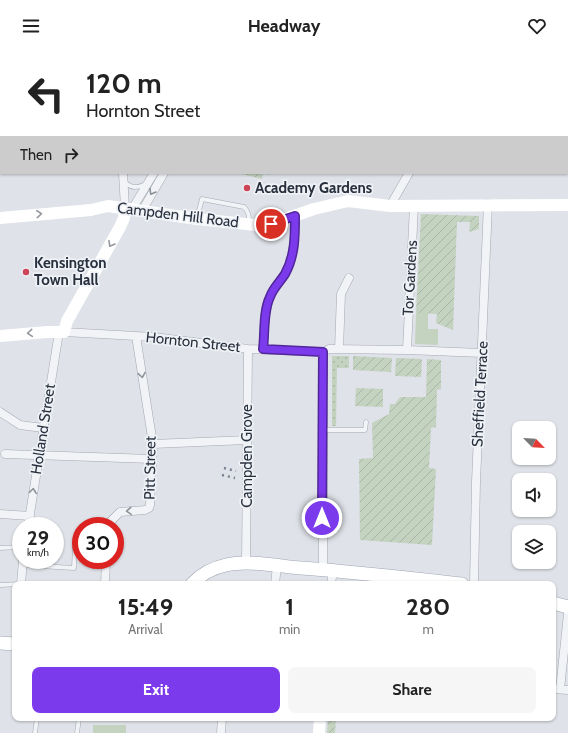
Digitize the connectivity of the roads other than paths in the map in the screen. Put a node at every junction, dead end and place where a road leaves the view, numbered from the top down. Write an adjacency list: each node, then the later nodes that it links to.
1 (153, 174): 5 (street)
2 (163, 174): 10 (street, one-way to 10)
3 (408, 174): 8 (street)
4 (123, 177): 5 (lane); 10 (street)
5 (147, 184): 10 (street)
6 (488, 204): 7 (street, Campden Hill Road); 9 (street, Campden Hill Road); 24 (street, Sheffield Terrace)
7 (568, 205)
8 (390, 206): 9 (street, Campden Hill Road); 11 (street, Campden Hill Road)
9 (414, 206): 22 (street, Tor Gardens)
10 (133, 209): 12 (street, Campden Hill Road, one-way to 10); 13 (street, Campden Hill Road); 16 (street, Holland Street, one-way to 16)
11 (295, 216): 14 (street, Campden Hill Road); 20 (street)
12 (0, 218)
13 (197, 219): 14 (street, Campden Hill Road); 14 (lane)
14 (250, 224)
15 (349, 278): 21 (street)
16 (62, 332): 17 (street, Hornton Street, one-way to 17); 18 (street, Hornton Street); 27 (street, Holland Street)
17 (0, 336)
18 (136, 336): 19 (street, Hornton Street); 30 (street, Pitt Street, one-way to 30)
19 (248, 349): 20 (street, Hornton Street); 29 (street, Campden Grove)
20 (263, 349): 23 (street, Hornton Street)
21 (339, 349): 22 (street, Hornton Street); 23 (street, Hornton Street)
22 (407, 350): 24 (street, Hornton Street)
23 (323, 352): 28 (street)
24 (482, 353): 50 (street, Sheffield Terrace)
25 (0, 412): 27 (street)
26 (366, 422): 28 (lane)
27 (43, 428): 32 (street, Holland Street)
28 (322, 430): 43 (street)
29 (247, 440): 30 (street); 39 (street, Campden Grove)
30 (153, 444): 33 (street, Pitt Street)
31 (5, 454): 32 (street)
32 (39, 455): 33 (street); 35 (street, Holland Street, one-way to 32)
33 (152, 459): 36 (street, Pitt Street, one-way to 36)
34 (0, 514): 35 (street)
35 (30, 516)
36 (115, 517)
37 (12, 547): 38 (lane)
38 (0, 548)
39 (246, 563): 40 (main road); 46 (main road)
40 (277, 566): 43 (main road); 47 (street)
41 (22, 569): 44 (street)
42 (106, 569): 45 (street)
43 (328, 570): 48 (street); 49 (main road)
44 (21, 581)
45 (106, 581)
46 (194, 581)
47 (275, 581)
48 (331, 581)
49 (433, 581)
50 (474, 581)
51 (12, 584): 52 (lane)
52 (0, 585)
53 (556, 605): 54 (main road)
54 (568, 608)
55 (568, 614): 58 (street)
56 (0, 643): 57 (main road)
57 (12, 644)
58 (560, 689)
59 (37, 721): 63 (lane)
60 (79, 721): 64 (lane)
61 (222, 721): 65 (street)
62 (320, 721): 66 (street)
63 (35, 733)
64 (77, 733)
65 (221, 733)
66 (319, 733)

